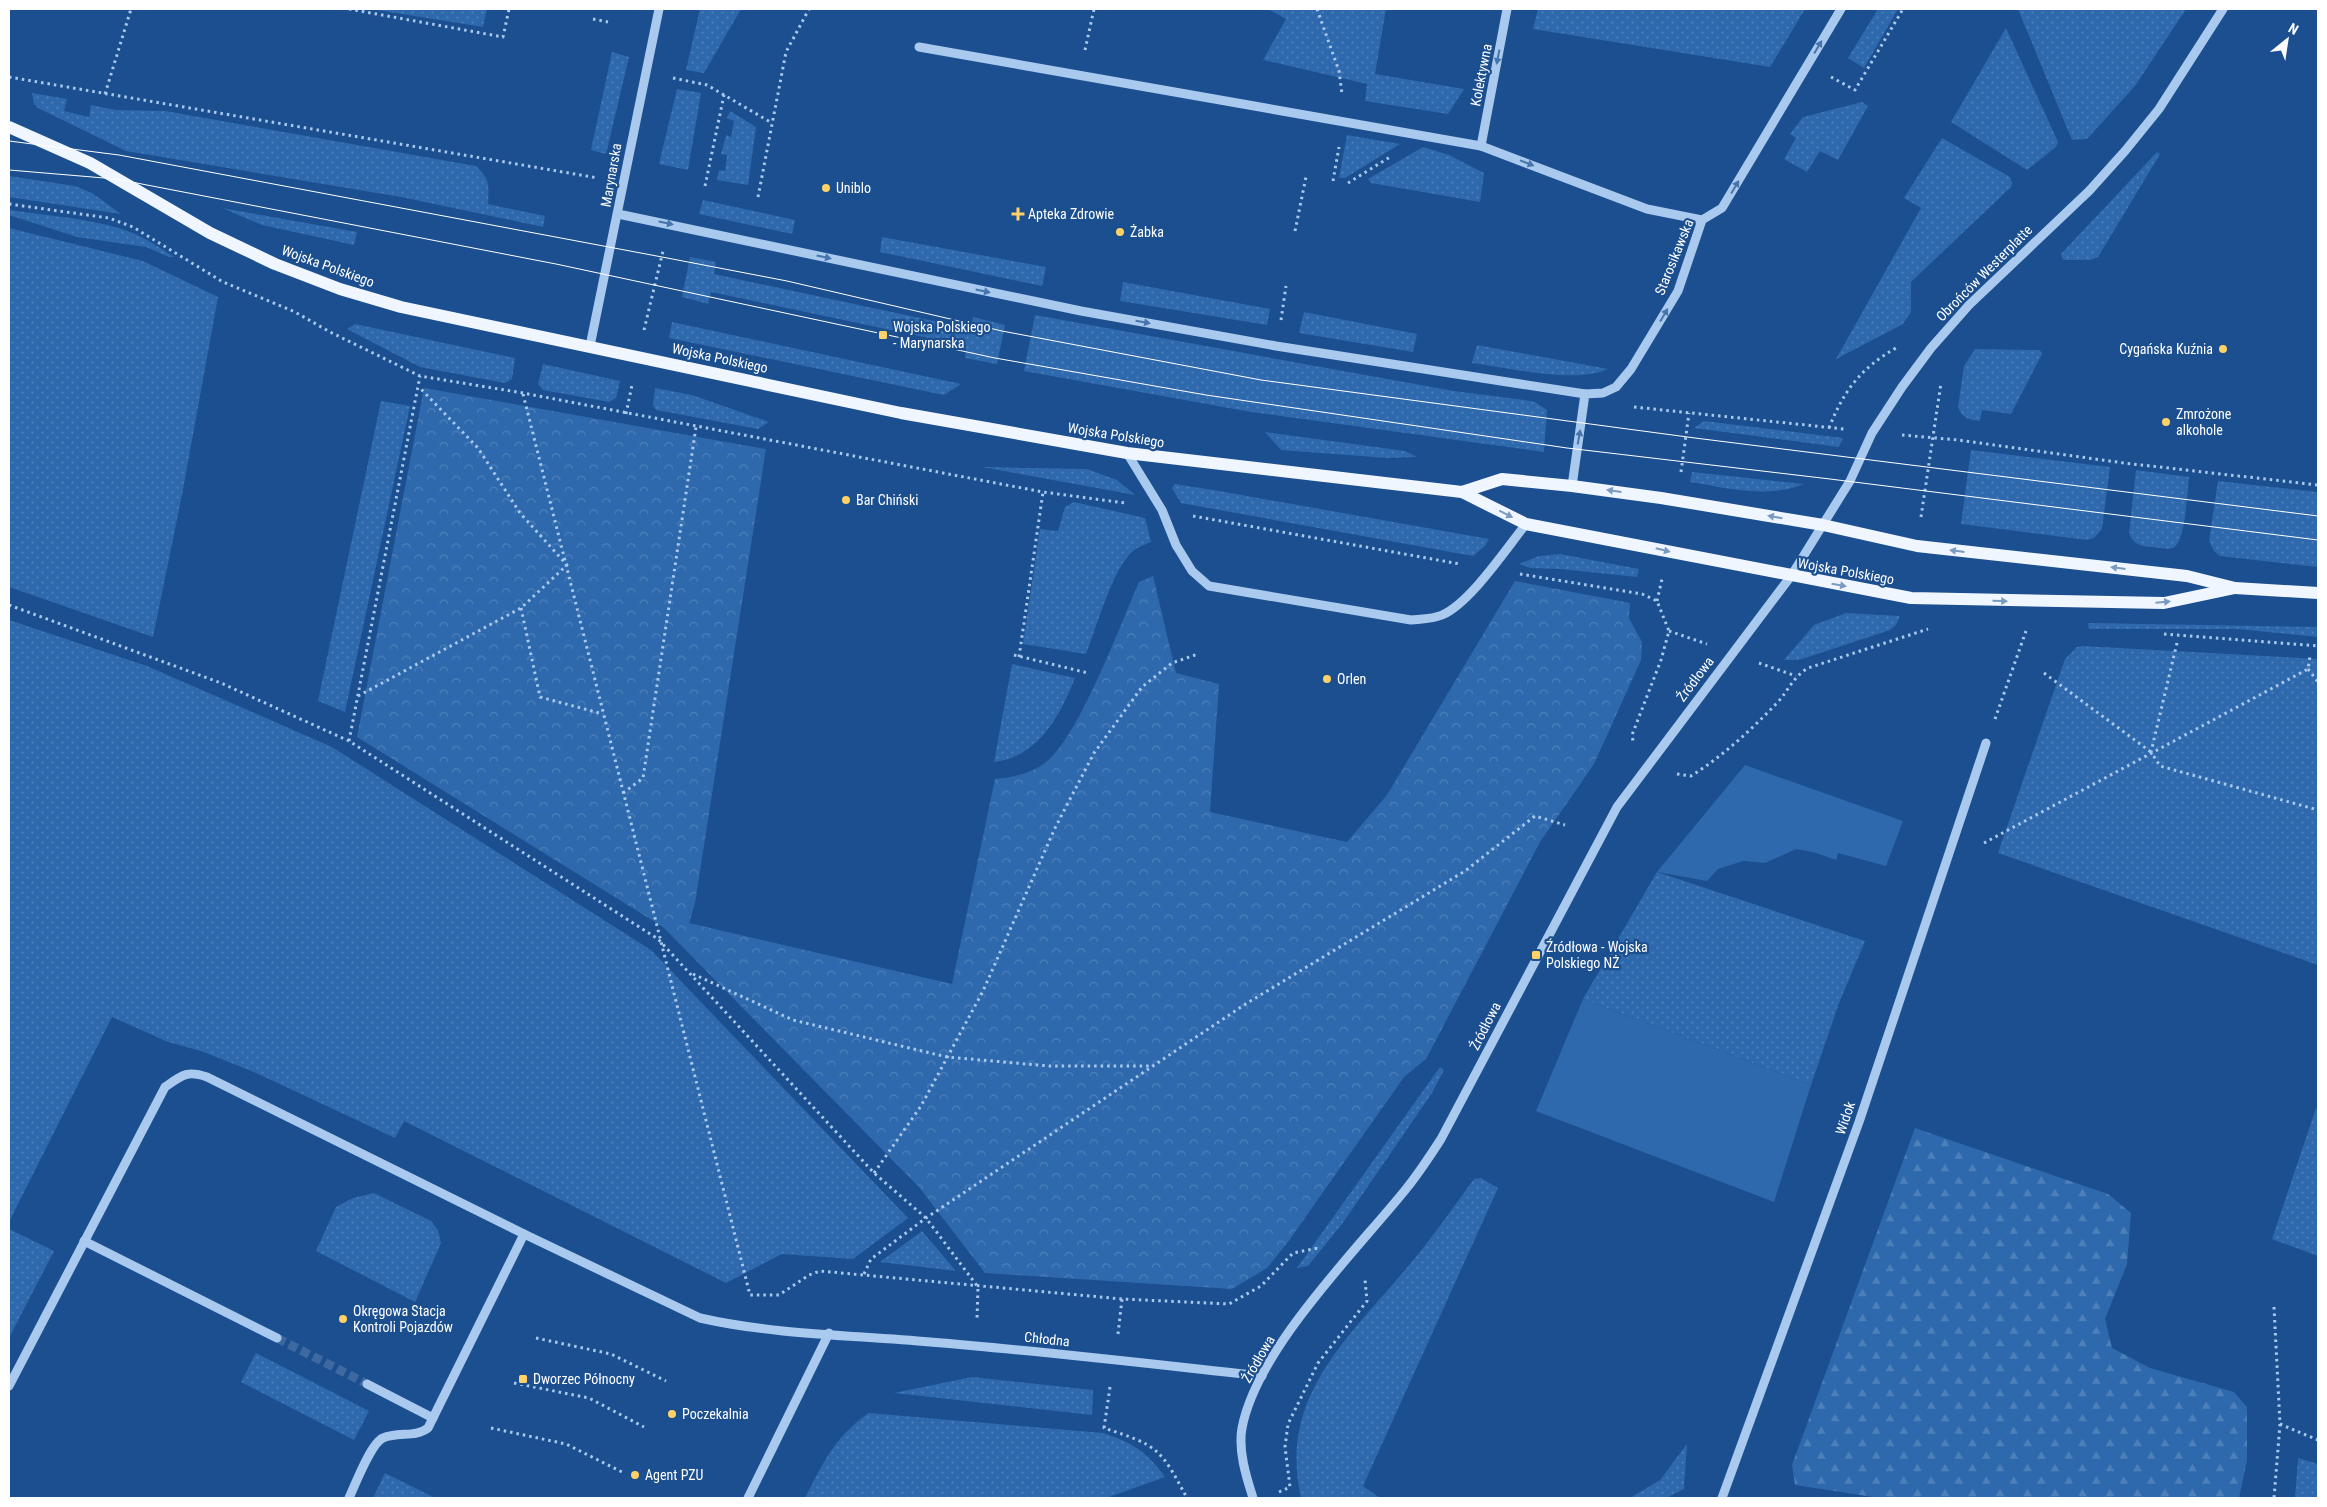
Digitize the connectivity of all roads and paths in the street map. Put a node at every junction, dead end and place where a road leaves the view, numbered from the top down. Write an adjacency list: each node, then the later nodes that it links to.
1 (131, 9): 18 (path)
2 (349, 9): 3 (path)
3 (509, 9)
4 (660, 9): 24 (street, Marynarska)
5 (809, 9): 20 (path)
6 (1094, 9): 14 (path)
7 (1507, 9): 22 (street, Kolektywna, one-way to 22)
8 (1841, 9): 29 (street, Starosikawska, one-way to 8)
9 (1903, 9): 15 (path)
10 (2222, 9): 35 (street, Obrońców Westerplatte)
11 (593, 19): 12 (path)
12 (608, 22)
13 (918, 47): 14 (street)
14 (1080, 75): 22 (street)
15 (1830, 76)
16 (9, 77): 18 (path)
17 (670, 77): 19 (path)
18 (105, 95): 24 (path)
19 (724, 95): 20 (path); 25 (path)
20 (772, 123): 26 (path)
21 (9, 127): 33 (main road, Wojska Polskiego)
22 (1481, 146): 29 (street, one-way to 29)
23 (1306, 177): 31 (path)
24 (623, 183): 28 (street, Marynarska)
25 (705, 186)
26 (758, 197)
27 (9, 204): 37 (path)
28 (618, 214): 30 (street, one-way to 30); 33 (street, Marynarska)
29 (1702, 220): 40 (street, Starosikawska, one-way to 29)
30 (669, 224): 34 (street, one-way to 34); 36 (path)
31 (1295, 231)
32 (1286, 286): 34 (path)
33 (590, 346): 36 (main road, Wojska Polskiego)
34 (1276, 346): 41 (street)
35 (1931, 348): 40 (path); 46 (path); 51 (street, Obrońców Westerplatte)
36 (638, 356): 42 (path); 44 (main road, Wojska Polskiego)
37 (420, 376): 38 (path); 39 (path)
38 (419, 387): 52 (path); 76 (path)
39 (523, 393): 42 (path); 52 (path)
40 (1603, 393): 41 (street)
41 (1586, 394): 45 (street, one-way to 41)
42 (626, 414): 43 (path)
43 (696, 427): 47 (path); 82 (path)
44 (1127, 453): 48 (main road, Wojska Polskiego); 49 (street)
45 (1572, 486): 48 (main road, Wojska Polskiego); 51 (main road, Wojska Polskiego, one-way to 45)
46 (2318, 486)
47 (1043, 492): 49 (path); 71 (path)
48 (1462, 492): 50 (main road, Wojska Polskiego, one-way to 50)
49 (1162, 510): 53 (path); 53 (street)
50 (1526, 524): 53 (street); 54 (main road, Wojska Polskiego, one-way to 54)
51 (1823, 525): 54 (street, Obrońców Westerplatte); 56 (main road, Wojska Polskiego, one-way to 51)
52 (567, 565): 60 (path); 77 (path)
53 (1490, 569): 58 (path)
54 (1791, 576): 56 (main road, Wojska Polskiego, one-way to 56); 81 (street, Źródłowa)
55 (1662, 582): 58 (path)
56 (2235, 588): 57 (main road, Wojska Polskiego)
57 (2318, 593)
58 (1657, 601): 81 (path)
59 (9, 605): 78 (path)
60 (520, 608): 76 (path); 77 (path)
61 (1935, 627): 81 (path)
62 (2017, 630): 63 (path)
63 (2026, 631): 64 (path); 79 (path)
64 (2036, 631)
65 (2158, 634): 67 (path)
66 (2177, 643): 80 (path)
67 (2318, 646)
68 (1198, 654): 88 (path)
69 (1014, 655): 71 (path)
70 (2310, 656): 72 (path)
71 (1019, 657): 74 (path)
72 (2308, 670): 75 (path); 80 (path)
73 (2044, 672): 80 (path)
74 (1088, 673)
75 (2318, 682)
76 (358, 696): 78 (path)
77 (603, 714): 82 (path)
78 (349, 741): 86 (path)
79 (1986, 743): 120 (street, Widok)
80 (2150, 752): 83 (path); 85 (path)
81 (1644, 769): 103 (street, Źródłowa)
82 (623, 793): 86 (path)
83 (2318, 810)
84 (1565, 825): 89 (path)
85 (1984, 843)
86 (658, 939): 87 (path); 95 (path)
87 (691, 973): 88 (path); 90 (path)
88 (947, 1057): 89 (path); 90 (path)
89 (1152, 1066): 91 (path)
90 (874, 1173): 91 (path)
91 (926, 1218): 95 (path); 96 (path)
92 (524, 1234): 93 (street, Chłodna); 99 (street, Chłodna); 108 (street)
93 (84, 1241): 100 (street); 107 (street)
94 (1293, 1254): 96 (path)
95 (864, 1274): 96 (path)
96 (978, 1287): 102 (path)
97 (1367, 1301): 115 (path)
98 (2274, 1307): 109 (path)
99 (829, 1333): 102 (street, Chłodna); 117 (street)
100 (277, 1338)
101 (536, 1338): 104 (path)
102 (976, 1346): 103 (street, Chłodna)
103 (1262, 1376): 119 (street, Źródłowa)
104 (666, 1381)
105 (514, 1382): 110 (path)
106 (367, 1384): 108 (street)
107 (9, 1386)
108 (434, 1418): 116 (street)
109 (2280, 1424): 113 (path); 121 (path)
110 (644, 1427)
111 (491, 1428): 114 (path)
112 (1104, 1428): 118 (path)
113 (2318, 1440)
114 (622, 1472)
115 (1290, 1487)
116 (349, 1498)
117 (748, 1498)
118 (1187, 1498)
119 (1252, 1498)
120 (1722, 1498)
121 (2274, 1498)

